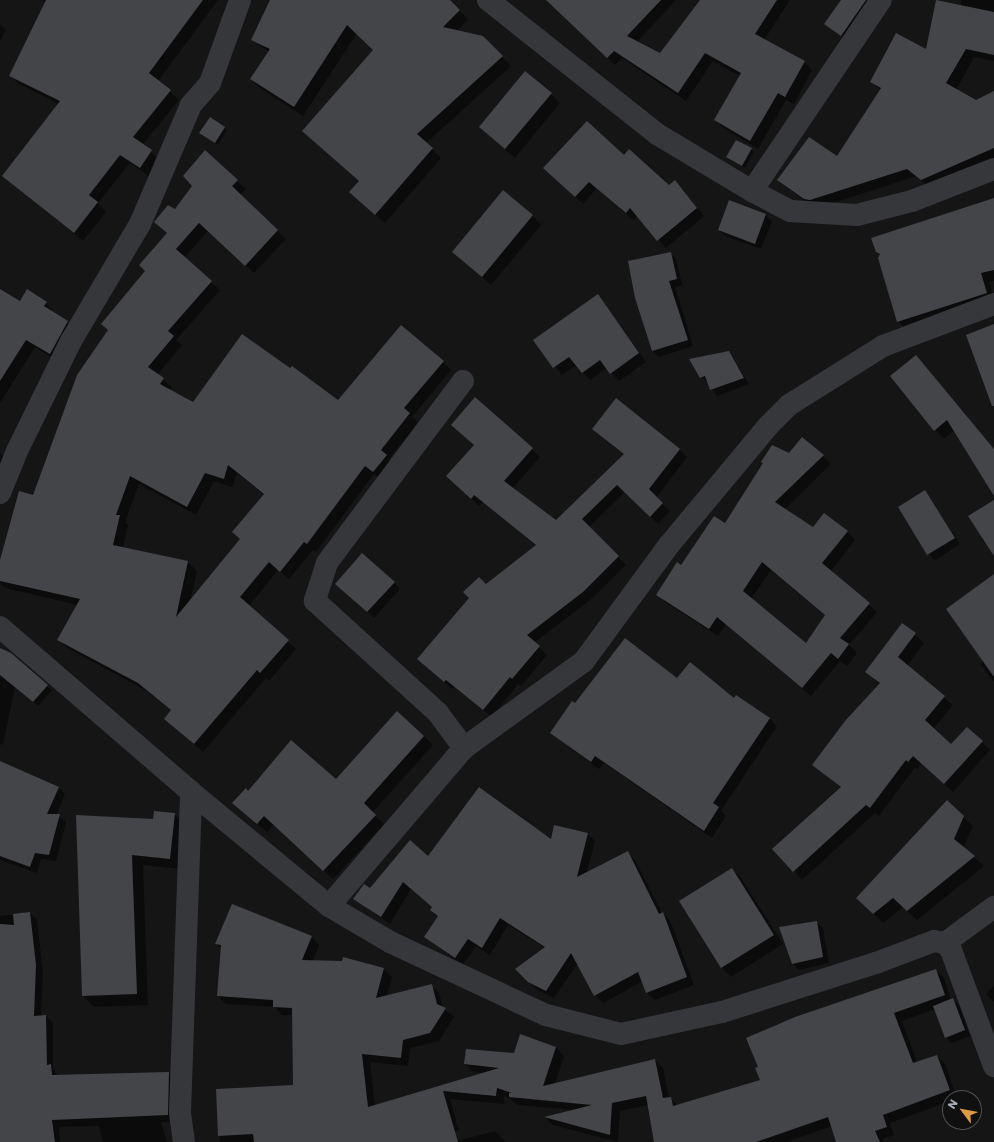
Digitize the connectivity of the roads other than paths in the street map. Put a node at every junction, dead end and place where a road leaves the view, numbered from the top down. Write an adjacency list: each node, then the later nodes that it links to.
1 (240, 0): 8 (street)
2 (488, 0): 5 (street)
3 (881, 0): 5 (street)
4 (994, 169): 5 (street)
5 (752, 191)
6 (994, 304): 10 (street)
7 (463, 381): 10 (street)
8 (0, 493)
9 (0, 627): 11 (street)
10 (464, 748): 12 (street)
11 (191, 792): 12 (street); 16 (street)
12 (330, 906): 14 (street)
13 (994, 907): 14 (street)
14 (945, 942): 15 (street)
15 (994, 1066)
16 (184, 1142)

